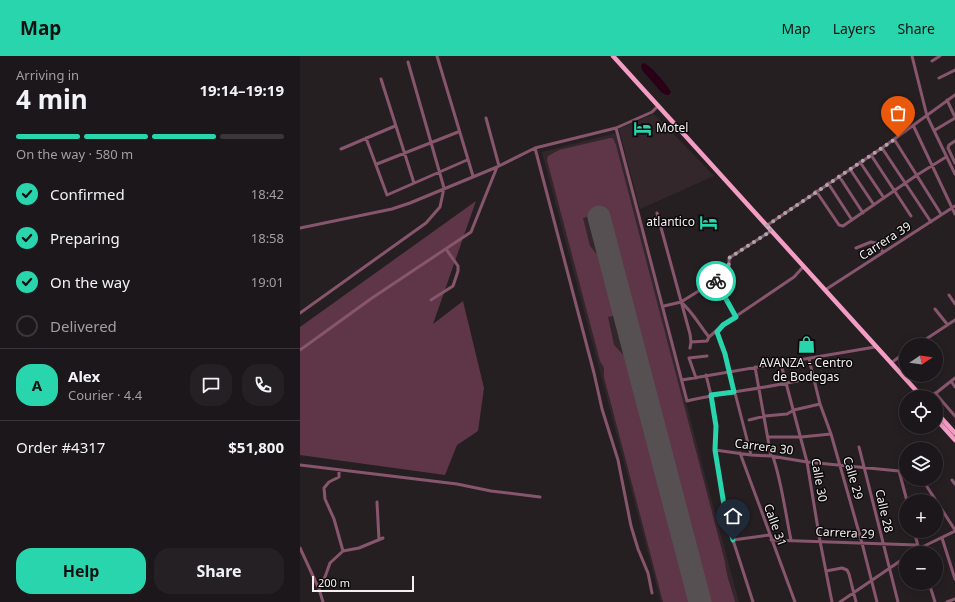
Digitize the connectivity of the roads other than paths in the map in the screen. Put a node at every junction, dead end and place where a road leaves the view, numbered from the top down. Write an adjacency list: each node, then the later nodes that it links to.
1 (437, 56): 20 (street)
2 (613, 56): 12 (highway)
3 (912, 56): 13 (street)
4 (940, 56): 5 (street)
5 (932, 61)
6 (408, 62): 24 (street)
7 (955, 70): 8 (street)
8 (939, 78)
9 (381, 79): 17 (street)
10 (955, 95): 11 (street)
11 (947, 100): 13 (street); 15 (street)
12 (658, 106): 18 (street); 59 (highway)
13 (927, 116): 16 (street); 19 (street)
14 (486, 118): 35 (street)
15 (955, 118): 19 (street)
16 (913, 125): 22 (street); 36 (street)
17 (395, 126): 21 (street); 28 (street)
18 (616, 128): 25 (street); 72 (street)
19 (935, 130): 30 (street)
20 (458, 132): 24 (street); 31 (street)
21 (366, 138): 27 (street); 33 (street)
22 (894, 139): 26 (street); 40 (street)
23 (955, 141): 34 (street)
24 (432, 144): 28 (street); 38 (street)
25 (535, 148): 35 (street); 158 (street)
26 (882, 148): 29 (street); 45 (street)
27 (341, 149)
28 (405, 154): 33 (street); 43 (street)
29 (871, 155): 32 (street); 48 (street)
30 (946, 157): 36 (street); 39 (street)
31 (467, 160): 38 (street); 41 (street)
32 (860, 162): 37 (street); 49 (street)
33 (376, 164): 43 (street)
34 (955, 164)
35 (498, 166): 41 (street); 62 (street)
36 (932, 166): 40 (street); 51 (street)
37 (850, 169): 42 (street); 50 (street)
38 (440, 172): 43 (street); 46 (street)
39 (955, 174)
40 (917, 175): 45 (street); 54 (street)
41 (472, 176): 46 (street)
42 (839, 176): 44 (street); 53 (street)
43 (414, 183)
44 (828, 183): 47 (street); 57 (street)
45 (906, 183): 48 (street); 58 (street)
46 (444, 188): 60 (street); 74 (street)
47 (816, 191): 57 (street); 59 (street)
48 (894, 191): 49 (street); 56 (street)
49 (884, 198): 50 (street)
50 (874, 205): 53 (street)
51 (954, 207): 54 (street, Carrera 39); 55 (street)
52 (657, 213): 70 (street)
53 (863, 213): 57 (street)
54 (941, 214): 58 (street, Carrera 39)
55 (955, 214)
56 (911, 216)
57 (852, 220)
58 (931, 222): 64 (street, Carrera 39)
59 (766, 226): 61 (highway)
60 (300, 228)
61 (771, 231): 65 (highway); 66 (street)
62 (446, 248): 69 (street); 84 (street)
63 (856, 248): 64 (street)
64 (883, 252): 67 (street, Carrera 39)
65 (803, 267): 67 (highway); 75 (street)
66 (715, 281): 70 (street); 75 (street)
67 (825, 290): 82 (highway)
68 (949, 295): 71 (street)
69 (431, 300)
70 (681, 302): 72 (street); 79 (street); 81 (street)
71 (955, 304)
72 (664, 306): 97 (street)
73 (935, 309): 77 (street)
74 (300, 313)
75 (736, 317): 78 (street)
76 (955, 320): 77 (street)
77 (947, 324): 80 (street)
78 (717, 332): 79 (street); 91 (street)
79 (709, 337): 81 (street)
80 (927, 338)
81 (691, 342): 83 (street)
82 (875, 347): 87 (street); 88 (highway)
83 (690, 348)
84 (300, 350)
85 (706, 356): 95 (street)
86 (899, 357): 88 (street)
87 (809, 359): 89 (street); 94 (street, Calle 29)
88 (890, 363): 92 (highway)
89 (781, 364): 90 (street); 100 (street, Calle 30)
90 (755, 367): 91 (street); 102 (street)
91 (730, 372): 93 (street); 106 (street)
92 (899, 373)
93 (706, 376): 95 (street); 107 (street)
94 (814, 377): 100 (street); 109 (street, Calle 29)
95 (696, 378): 97 (street)
96 (955, 378): 99 (street)
97 (682, 380): 107 (street)
98 (907, 382): 103 (highway); 104 (highway)
99 (951, 382): 101 (street); 105 (street)
100 (786, 384): 102 (street); 110 (street, Calle 30)
101 (955, 387)
102 (760, 388): 106 (street); 111 (street)
103 (913, 390)
104 (915, 390)
105 (939, 390)
106 (734, 392): 107 (street); 124 (street)
107 (711, 395): 122 (street)
108 (943, 402): 112 (street)
109 (820, 404): 110 (street); 117 (street, Calle 29)
110 (794, 410): 111 (street); 119 (street, Calle 30)
111 (765, 416): 113 (street); 118 (street)
112 (955, 416)
113 (749, 420)
114 (943, 420): 116 (highway)
115 (943, 427): 120 (highway)
116 (955, 433)
117 (831, 434): 119 (street); 127 (street, Calle 29)
118 (768, 437): 119 (street); 125 (street)
119 (801, 437): 126 (street, Calle 30)
120 (955, 440)
121 (859, 447): 129 (street, Calle 28)
122 (715, 450): 123 (street, Carrera 30); 141 (street)
123 (740, 453): 124 (street, Carrera 30); 138 (street, Calle 31)
124 (751, 455): 125 (street, Carrera 30)
125 (772, 456): 126 (street, Carrera 30); 143 (street)
126 (807, 462): 127 (street, Carrera 30); 144 (street, Calle 30)
127 (840, 464): 129 (street, Carrera 30); 145 (street, Calle 29)
128 (300, 465): 130 (street)
129 (864, 467): 131 (street, Carrera 30); 146 (street, Calle 28)
130 (339, 470): 135 (street); 150 (street)
131 (899, 471)
132 (952, 480): 133 (street)
133 (955, 484)
134 (926, 486): 137 (street)
135 (540, 497)
136 (377, 502): 150 (street)
137 (955, 531): 139 (street)
138 (769, 535): 141 (street); 142 (street, Calle 31)
139 (943, 537)
140 (942, 538): 148 (street); 155 (street)
141 (733, 540): 162 (street)
142 (771, 540): 143 (street, Carrera 29); 163 (street, Calle 31)
143 (792, 540): 144 (street, Carrera 29)
144 (820, 541): 145 (street, Carrera 29); 153 (street, Calle 30)
145 (862, 543): 146 (street, Carrera 29); 154 (street, Calle 29)
146 (883, 545): 147 (street, Carrera 29); 152 (street, Calle 28)
147 (900, 546)
148 (921, 546)
149 (300, 548): 156 (street)
150 (343, 551): 156 (street)
151 (899, 562): 152 (street)
152 (889, 569): 154 (street); 168 (street, Calle 28)
153 (826, 571): 159 (street); 164 (street, Calle 30)
154 (872, 580): 159 (street); 167 (street, Calle 29)
155 (955, 580)
156 (319, 589): 161 (street)
157 (931, 590): 169 (street)
158 (652, 593)
159 (854, 593): 165 (street); 166 (street)
160 (955, 599): 170 (street)
161 (323, 602)
162 (753, 602)
163 (795, 602)
164 (832, 602)
165 (840, 602)
166 (856, 602)
167 (877, 602)
168 (898, 602)
169 (935, 602)
170 (947, 602)

